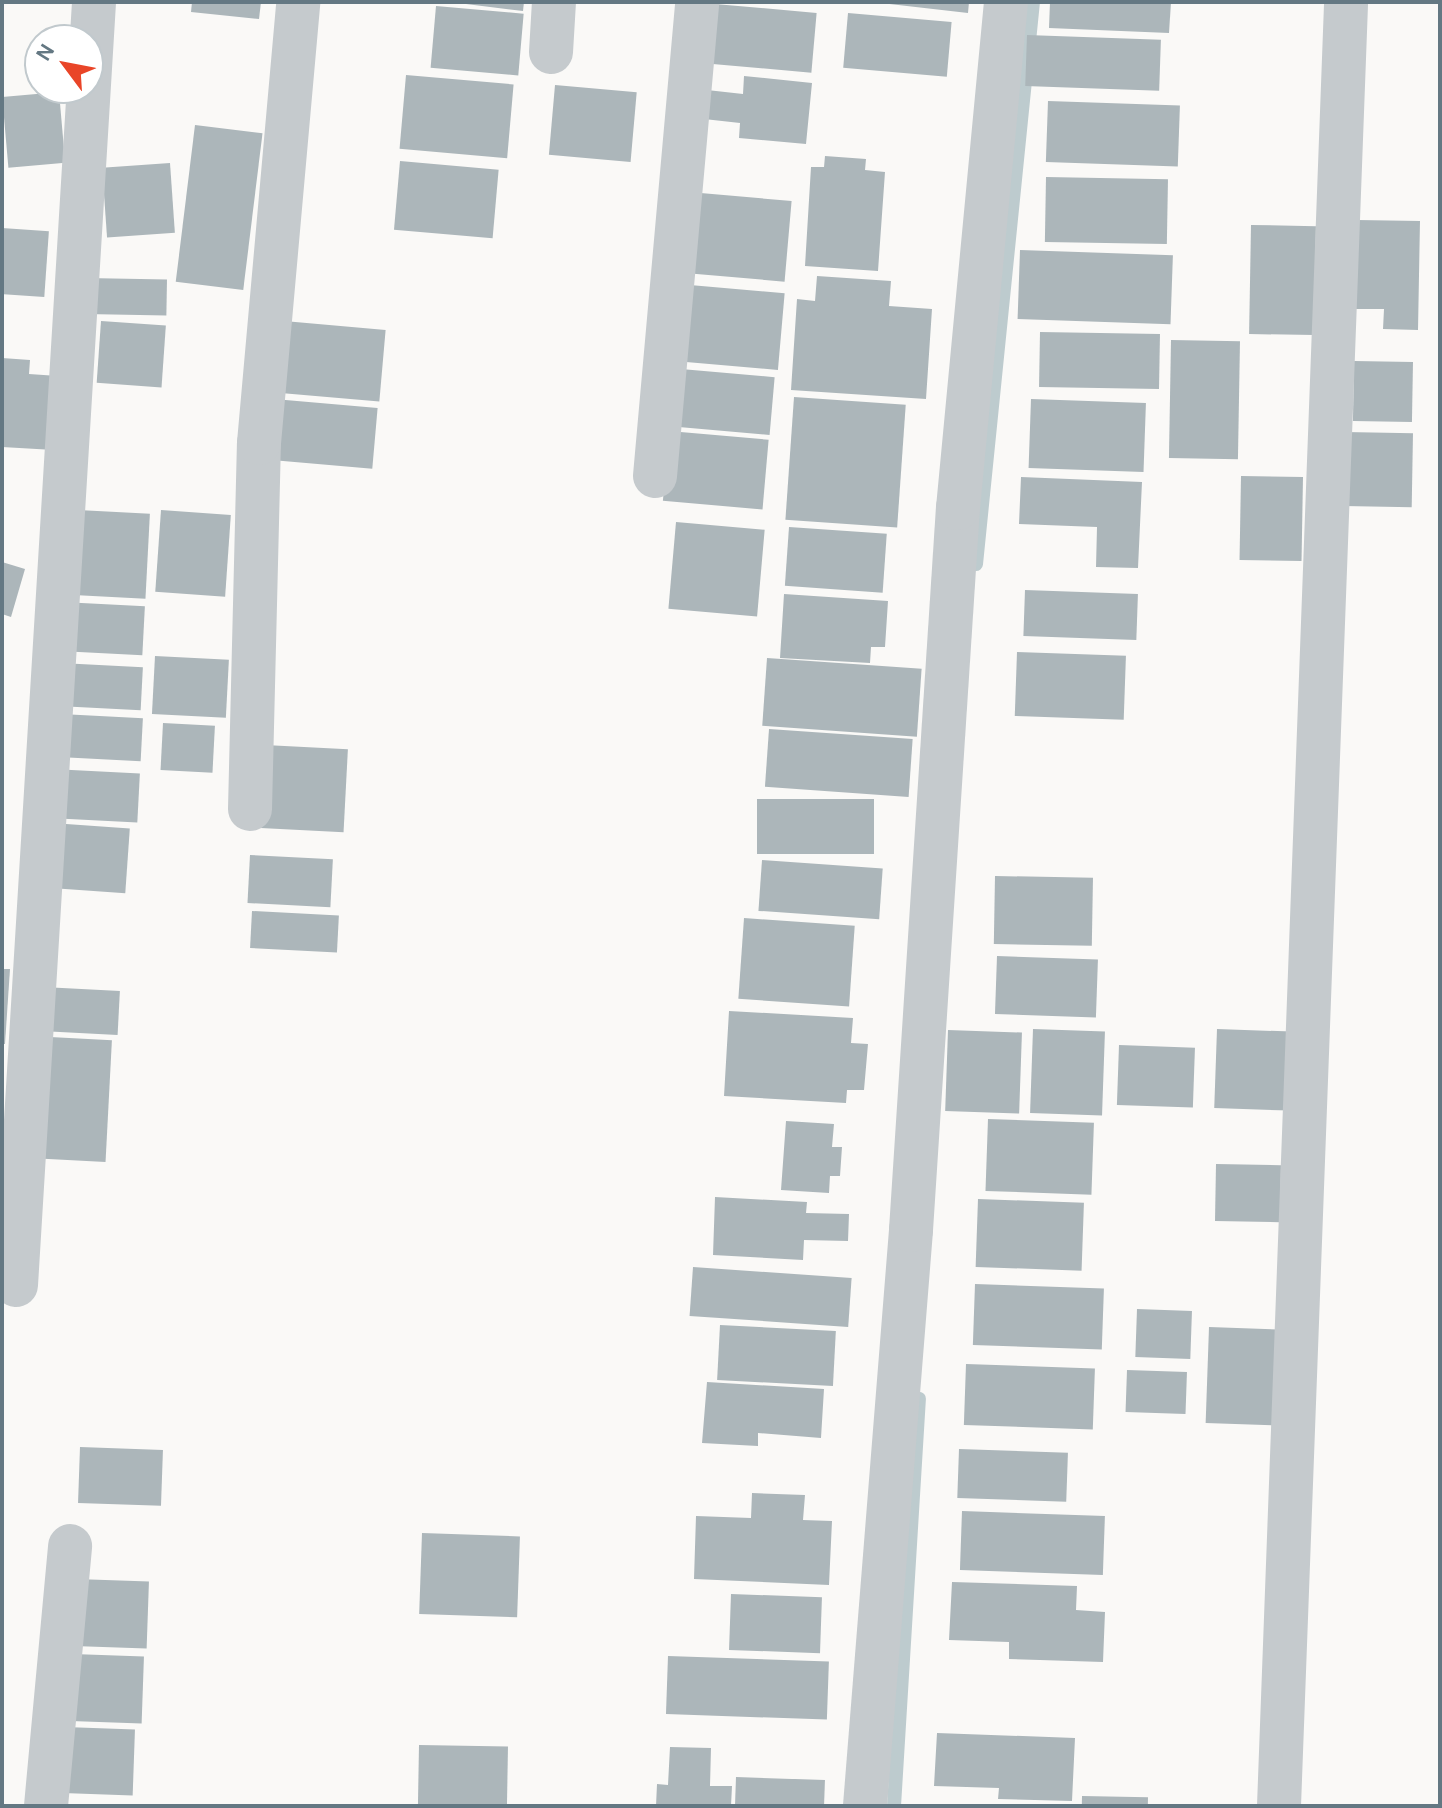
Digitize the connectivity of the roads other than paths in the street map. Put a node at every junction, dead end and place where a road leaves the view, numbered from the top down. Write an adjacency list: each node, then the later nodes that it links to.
1 (94, 2): 10 (street)
2 (298, 2): 9 (street)
3 (554, 2): 7 (street)
4 (697, 2): 8 (street)
5 (1006, 2): 13 (street)
6 (1346, 2): 14 (street)
7 (551, 52)
8 (655, 476)
9 (250, 809)
10 (16, 1285)
11 (70, 1546): 12 (street)
12 (46, 1806)
13 (865, 1806)
14 (1279, 1806)

